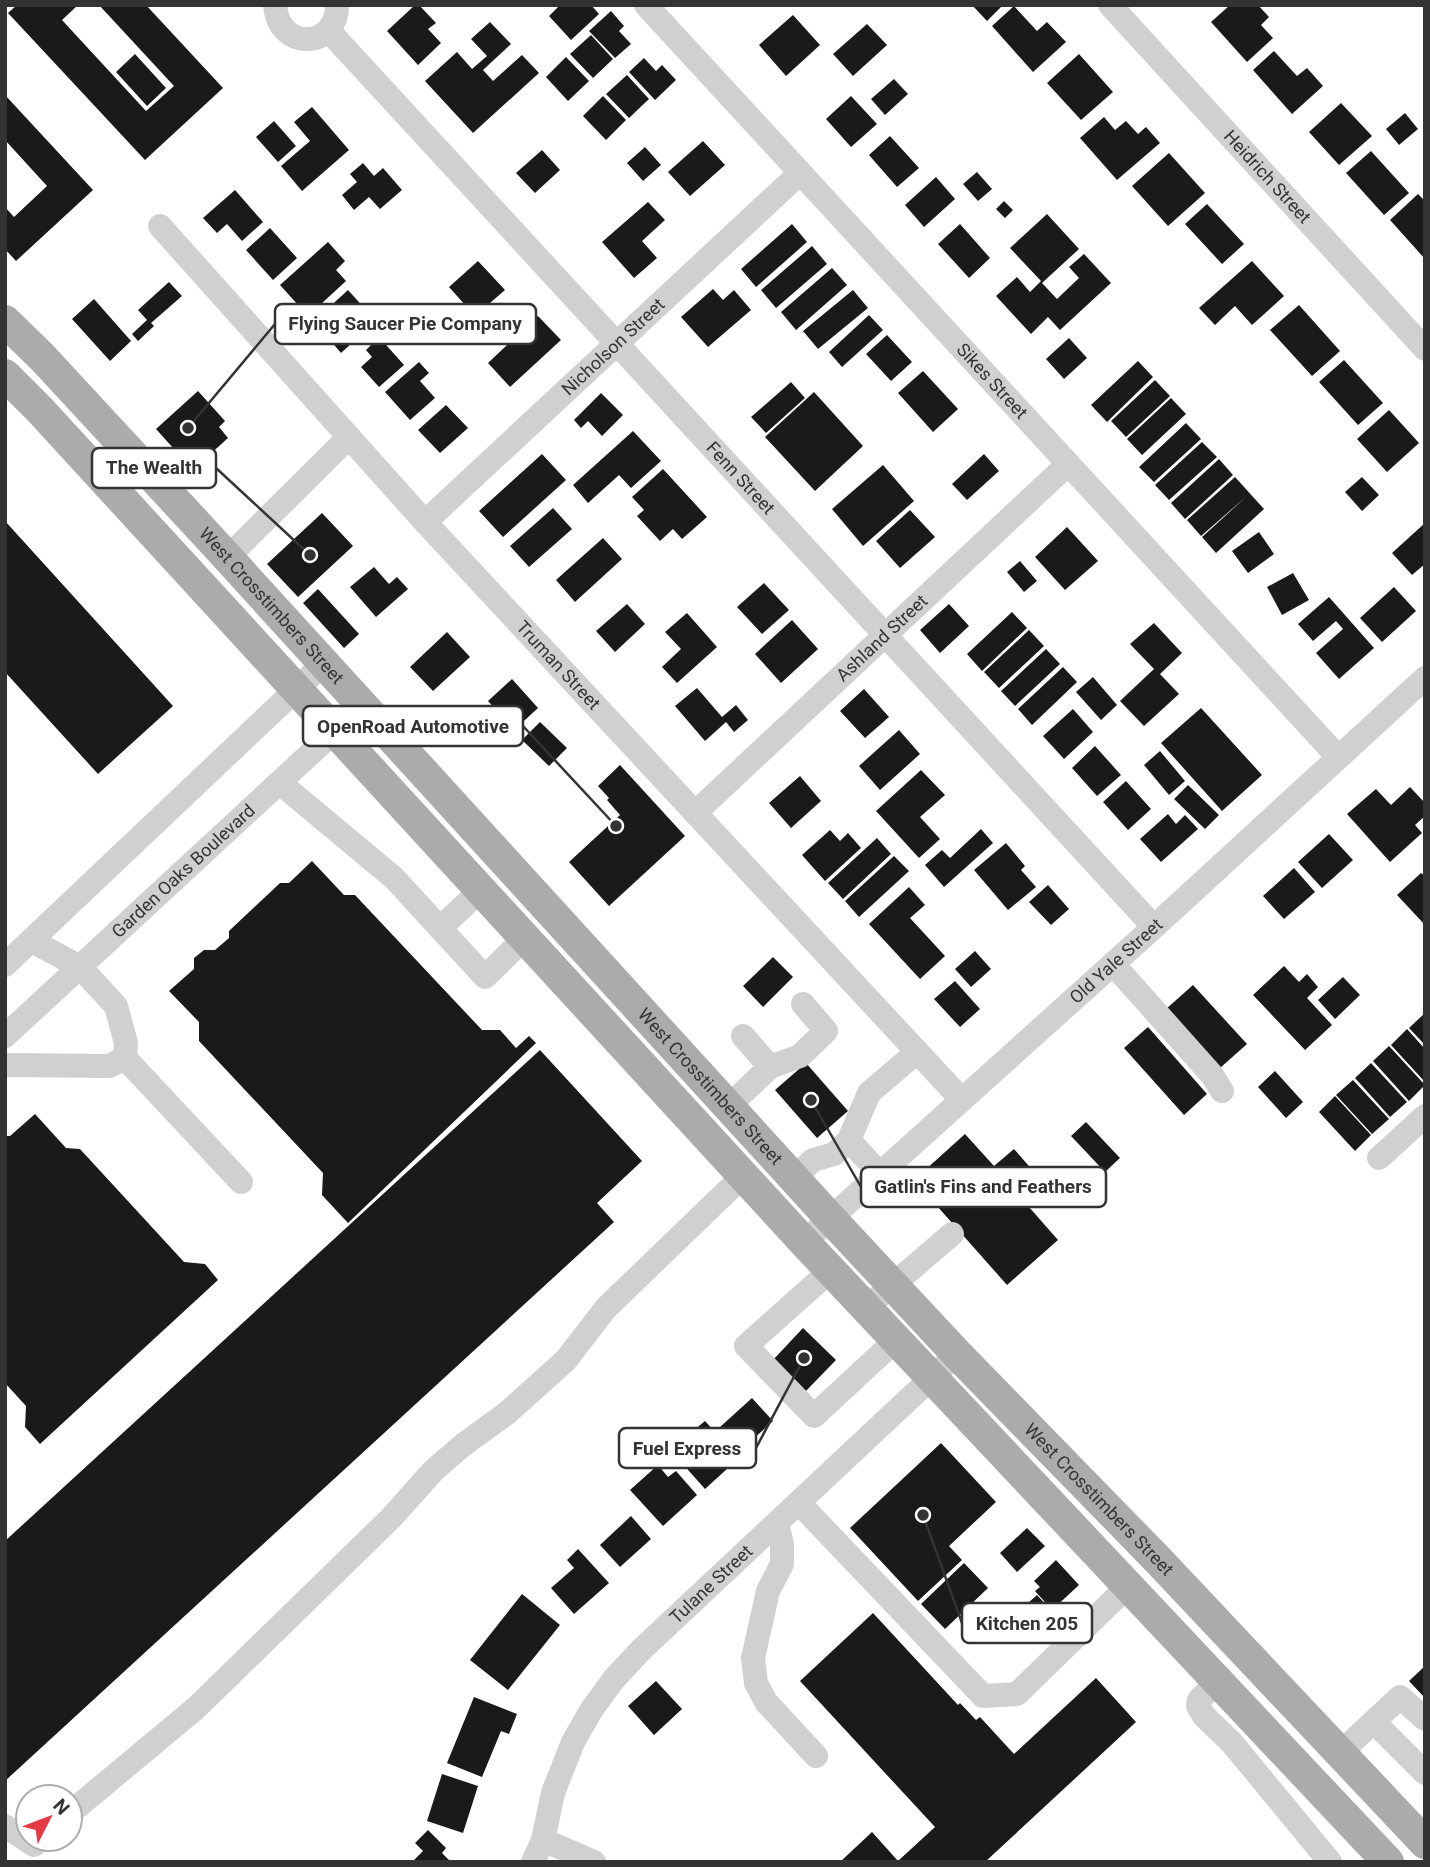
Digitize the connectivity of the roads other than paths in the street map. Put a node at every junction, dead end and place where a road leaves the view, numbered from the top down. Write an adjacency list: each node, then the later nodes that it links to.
1 (275, 5): 5 (street)
2 (337, 5): 5 (street)
3 (646, 5): 6 (street, Sikes Street)
4 (1110, 5): 10 (street, Heidrich Street)
5 (328, 30): 9 (street, Fenn Street)
6 (800, 173): 9 (street, Nicholson Street); 13 (street, Sikes Street)
7 (160, 226): 12 (street, Truman Street)
8 (5, 321): 15 (main road, West Crosstimbers Street)
9 (616, 344): 14 (street, Nicholson Street); 17 (street, Fenn Street)
10 (1425, 349)
11 (5, 375): 16 (main road, West Crosstimbers Street)
12 (349, 437): 14 (street, Truman Street); 15 (street)
13 (1069, 464): 17 (street, Ashland Street); 23 (street, Sikes Street)
14 (425, 522): 25 (street, Truman Street)
15 (221, 552): 16 (main road); 18 (main road, West Crosstimbers Street)
16 (188, 572): 20 (main road, West Crosstimbers Street)
17 (885, 635): 25 (street, Ashland Street); 27 (street, Fenn Street)
18 (323, 664): 20 (street); 21 (main road, West Crosstimbers Street)
19 (1425, 678): 23 (street, Old Yale Street)
20 (297, 690): 22 (main road, West Crosstimbers Street); 30 (street)
21 (362, 706): 22 (street, Garden Oaks Boulevard); 31 (main road, West Crosstimbers Street)
22 (336, 732): 24 (street, Garden Oaks Boulevard); 26 (main road, West Crosstimbers Street)
23 (1338, 757): 27 (street, Old Yale Street)
24 (281, 783): 28 (street); 34 (street, Garden Oaks Boulevard)
25 (695, 813): 39 (street, Truman Street)
26 (481, 890): 28 (street); 29 (main road, West Crosstimbers Street)
27 (1154, 927): 32 (street, Old Yale Street)
28 (440, 928): 29 (street)
29 (525, 938): 35 (main road, West Crosstimbers Street)
30 (32, 941): 33 (street); 34 (street)
31 (578, 942): 35 (main road); 45 (main road, West Crosstimbers Street)
32 (1113, 964): 43 (street); 44 (street, Old Yale Street)
33 (5, 965)
34 (80, 967): 37 (street, Garden Oaks Boulevard); 40 (street)
35 (552, 967): 50 (main road, West Crosstimbers Street)
36 (803, 1004): 42 (street)
37 (5, 1036)
38 (743, 1036): 42 (street)
39 (917, 1052): 44 (street, Truman Street); 47 (street)
40 (125, 1058): 41 (street); 52 (street)
41 (5, 1065)
42 (770, 1068): 45 (street)
43 (1222, 1091)
44 (962, 1101): 49 (street, Old Yale Street)
45 (728, 1107): 51 (main road, West Crosstimbers Street)
46 (1425, 1116): 48 (street)
47 (849, 1140): 49 (street); 51 (street)
48 (1379, 1158)
49 (880, 1174): 53 (street, Old Yale Street)
50 (743, 1176): 55 (main road, West Crosstimbers Street); 72 (street)
51 (794, 1178): 53 (main road, West Crosstimbers Street)
52 (241, 1182)
53 (831, 1219): 55 (street, Old Yale Street); 57 (main road, West Crosstimbers Street)
54 (952, 1234): 57 (street)
55 (804, 1242): 56 (main road, West Crosstimbers Street)
56 (831, 1270): 58 (main road, West Crosstimbers Street); 59 (street)
57 (894, 1285): 58 (street); 60 (main road, West Crosstimbers Street)
58 (866, 1308): 59 (main road, West Crosstimbers Street)
59 (896, 1340): 61 (main road, West Crosstimbers Street)
60 (957, 1354): 61 (street, Tulane Street); 64 (main road, West Crosstimbers Street)
61 (933, 1378): 62 (street, Tulane Street); 65 (main road, West Crosstimbers Street)
62 (799, 1503): 63 (street, Tulane Street); 65 (street)
63 (777, 1524): 70 (street); 74 (street, Tulane Street)
64 (1158, 1560): 65 (main road); 69 (main road, West Crosstimbers Street)
65 (1129, 1585): 66 (main road, West Crosstimbers Street)
66 (1218, 1681): 76 (street); 77 (main road, West Crosstimbers Street)
67 (1425, 1719): 68 (street)
68 (1374, 1722): 69 (street); 71 (street)
69 (1340, 1753): 73 (main road, West Crosstimbers Street)
70 (816, 1756)
71 (1425, 1773)
72 (84, 1801)
73 (1425, 1843)
74 (538, 1851): 75 (street)
75 (594, 1862)
76 (1330, 1862)
77 (1388, 1862)

